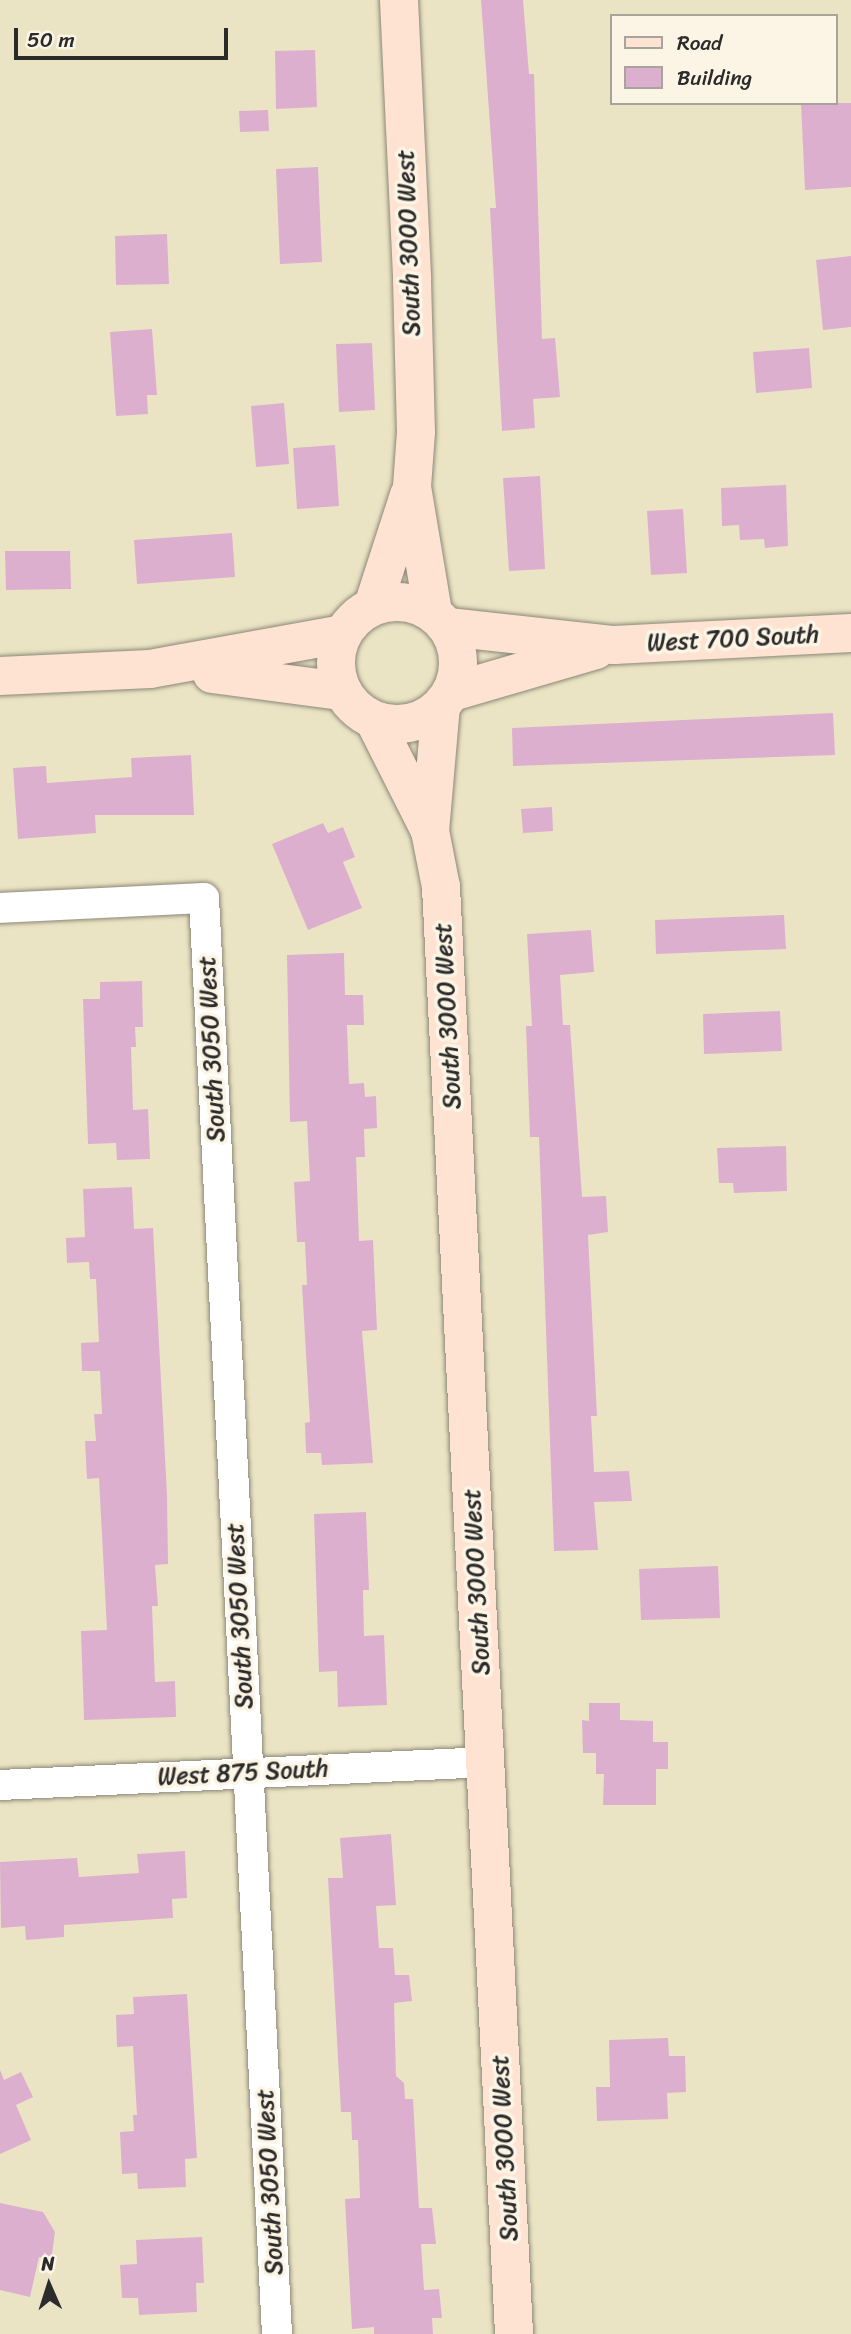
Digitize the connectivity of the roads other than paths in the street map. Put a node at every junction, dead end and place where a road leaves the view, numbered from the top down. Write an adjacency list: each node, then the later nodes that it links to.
1 (399, 0): 2 (main road, South 3000 West)
2 (412, 486): 3 (main road, South 3000 West); 4 (main road, South 3000 West)
3 (373, 606): 4 (main road); 6 (main road)
4 (440, 620): 7 (main road, West 700 South); 11 (main road)
5 (851, 633): 7 (main road, West 700 South)
6 (342, 634): 8 (main road); 10 (main road)
7 (614, 645): 11 (main road, West 700 South)
8 (150, 669): 9 (main road); 10 (main road)
9 (0, 676)
10 (342, 691): 12 (main road)
11 (446, 699): 12 (main road); 13 (main road, South 3000 West)
12 (374, 720): 13 (main road, South 3000 West)
13 (430, 831): 15 (main road, South 3000 West)
14 (0, 908): 16 (street, South 3050 West)
15 (486, 1762): 16 (street, West 875 South); 19 (main road, South 3000 West)
16 (248, 1773): 17 (street, West 875 South); 18 (street, South 3050 West)
17 (0, 1785)
18 (277, 2334)
19 (514, 2334)

